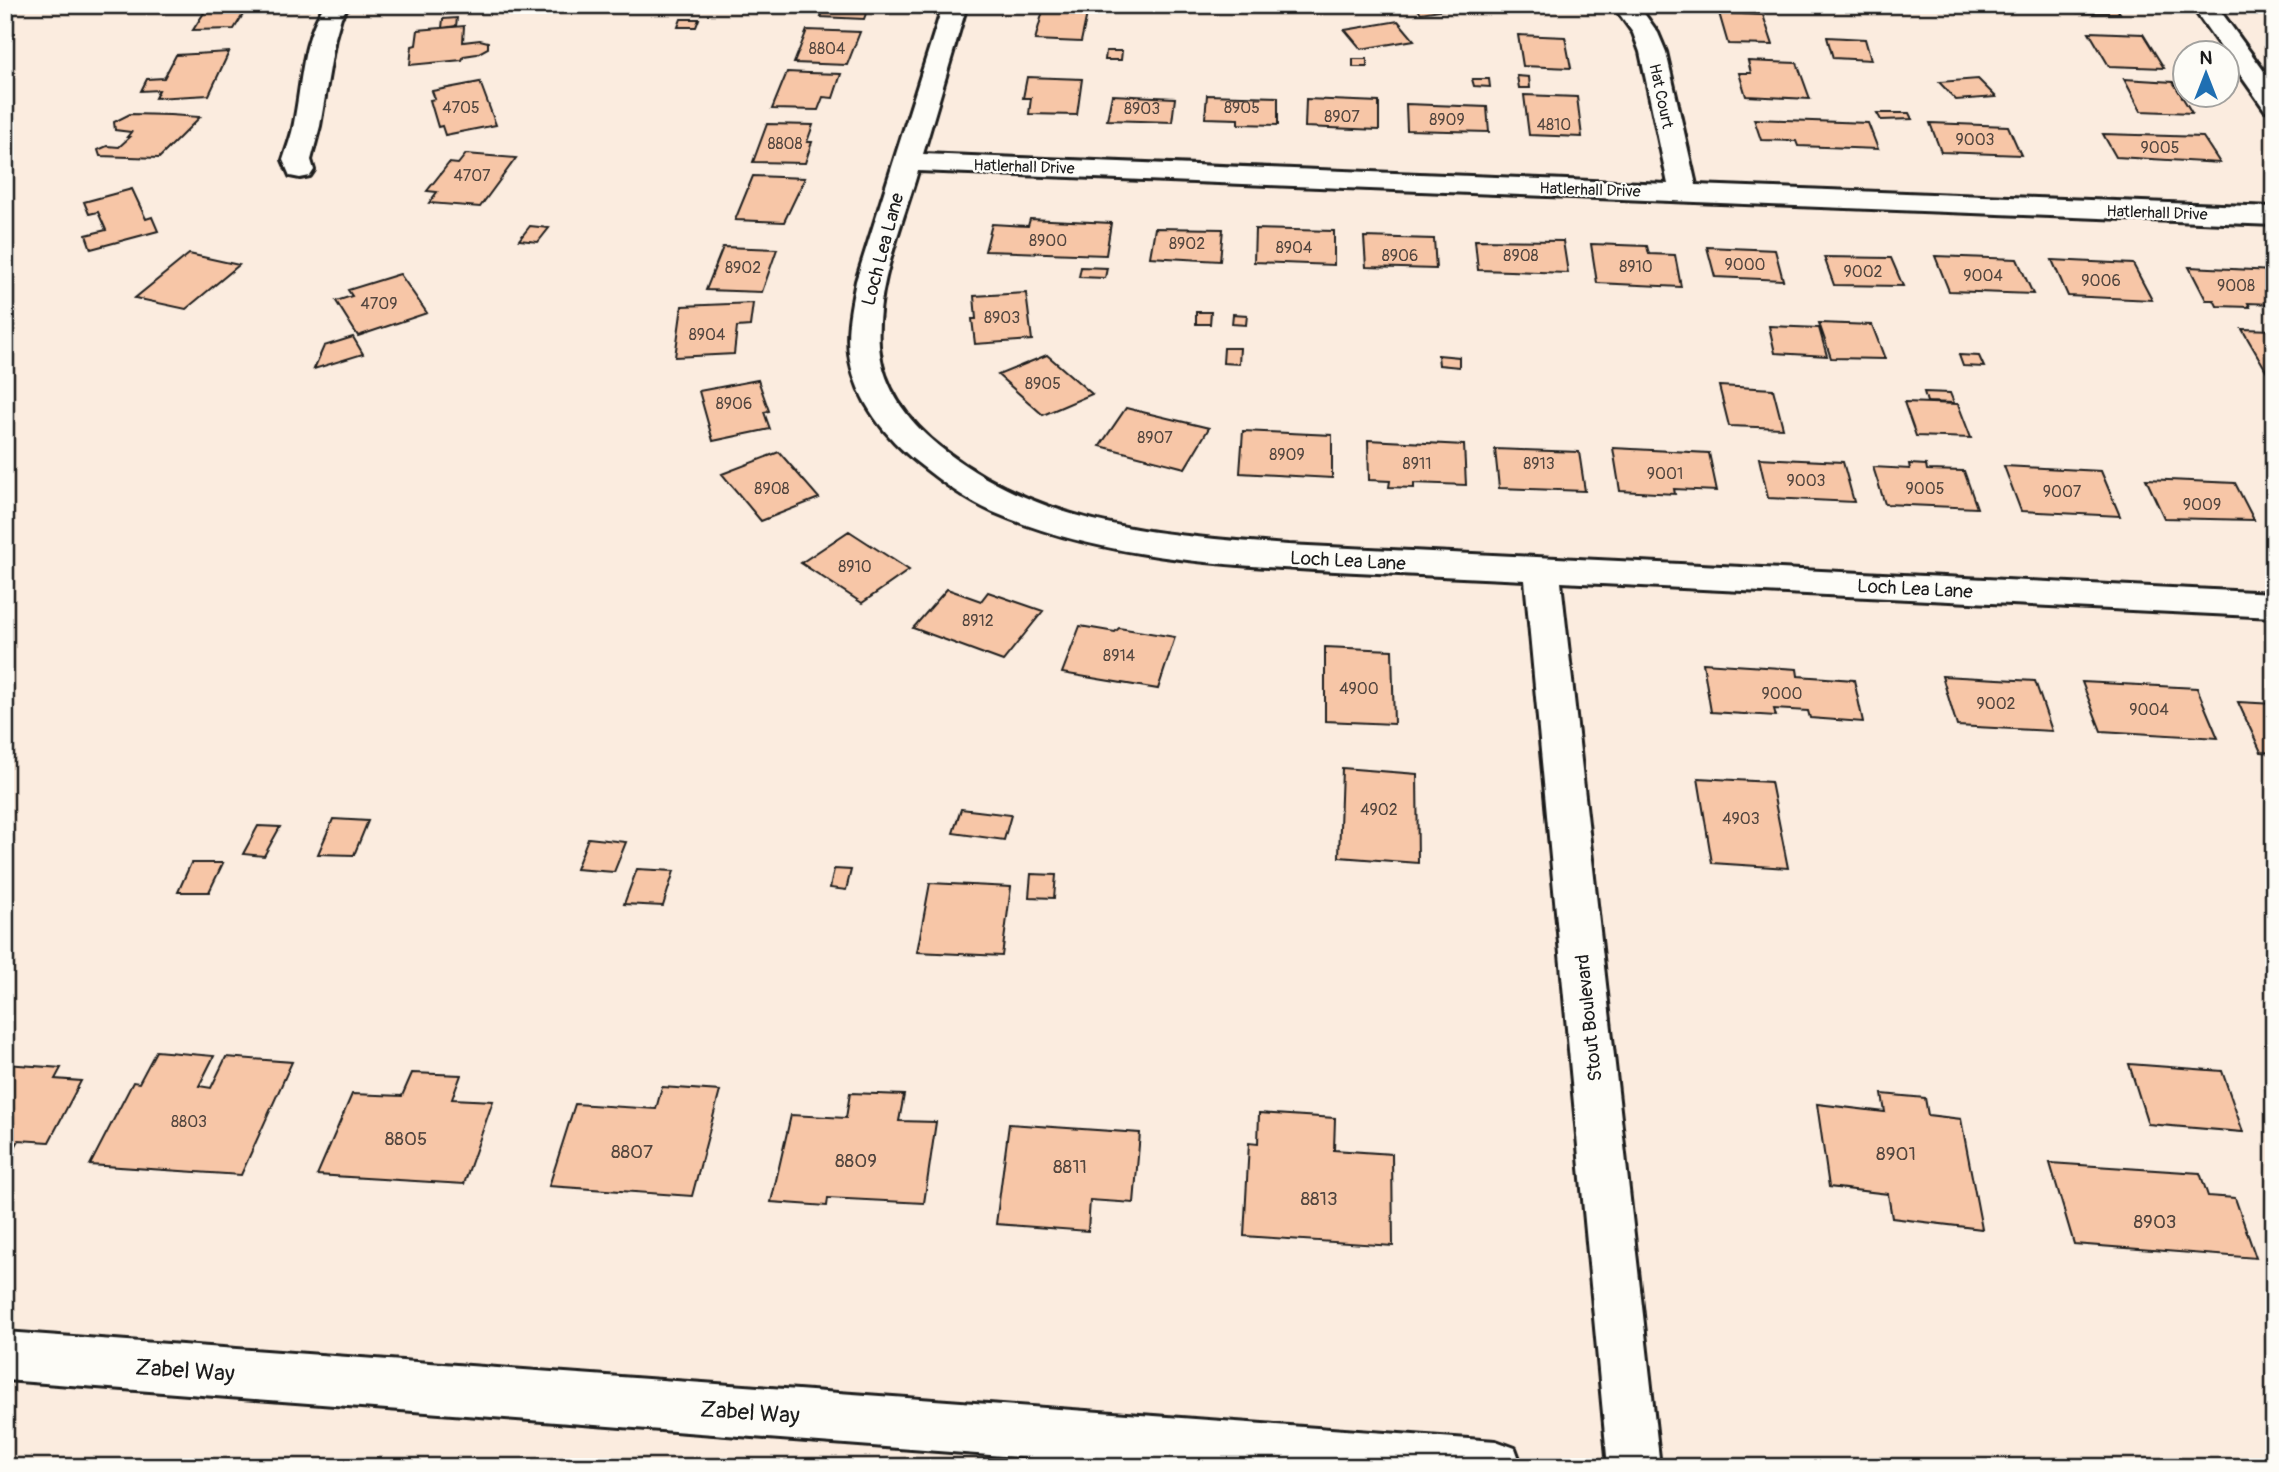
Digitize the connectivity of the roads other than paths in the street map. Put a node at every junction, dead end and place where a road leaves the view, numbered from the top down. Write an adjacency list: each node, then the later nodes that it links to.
1 (337, 5): 7 (street)
2 (956, 5): 6 (street, Loch Lea Lane)
3 (1625, 5): 8 (street, Hat Court)
4 (2203, 5): 5 (street)
5 (2274, 104)
6 (907, 162): 8 (street, Hatlerhall Drive); 10 (street, Loch Lea Lane)
7 (300, 170)
8 (1684, 193): 9 (street, Hatlerhall Drive)
9 (2274, 216)
10 (1542, 570): 11 (street, Loch Lea Lane); 14 (street, Stout Boulevard)
11 (2274, 605)
12 (5, 1356): 13 (street, Zabel Way)
13 (1496, 1467)
14 (1634, 1467)

